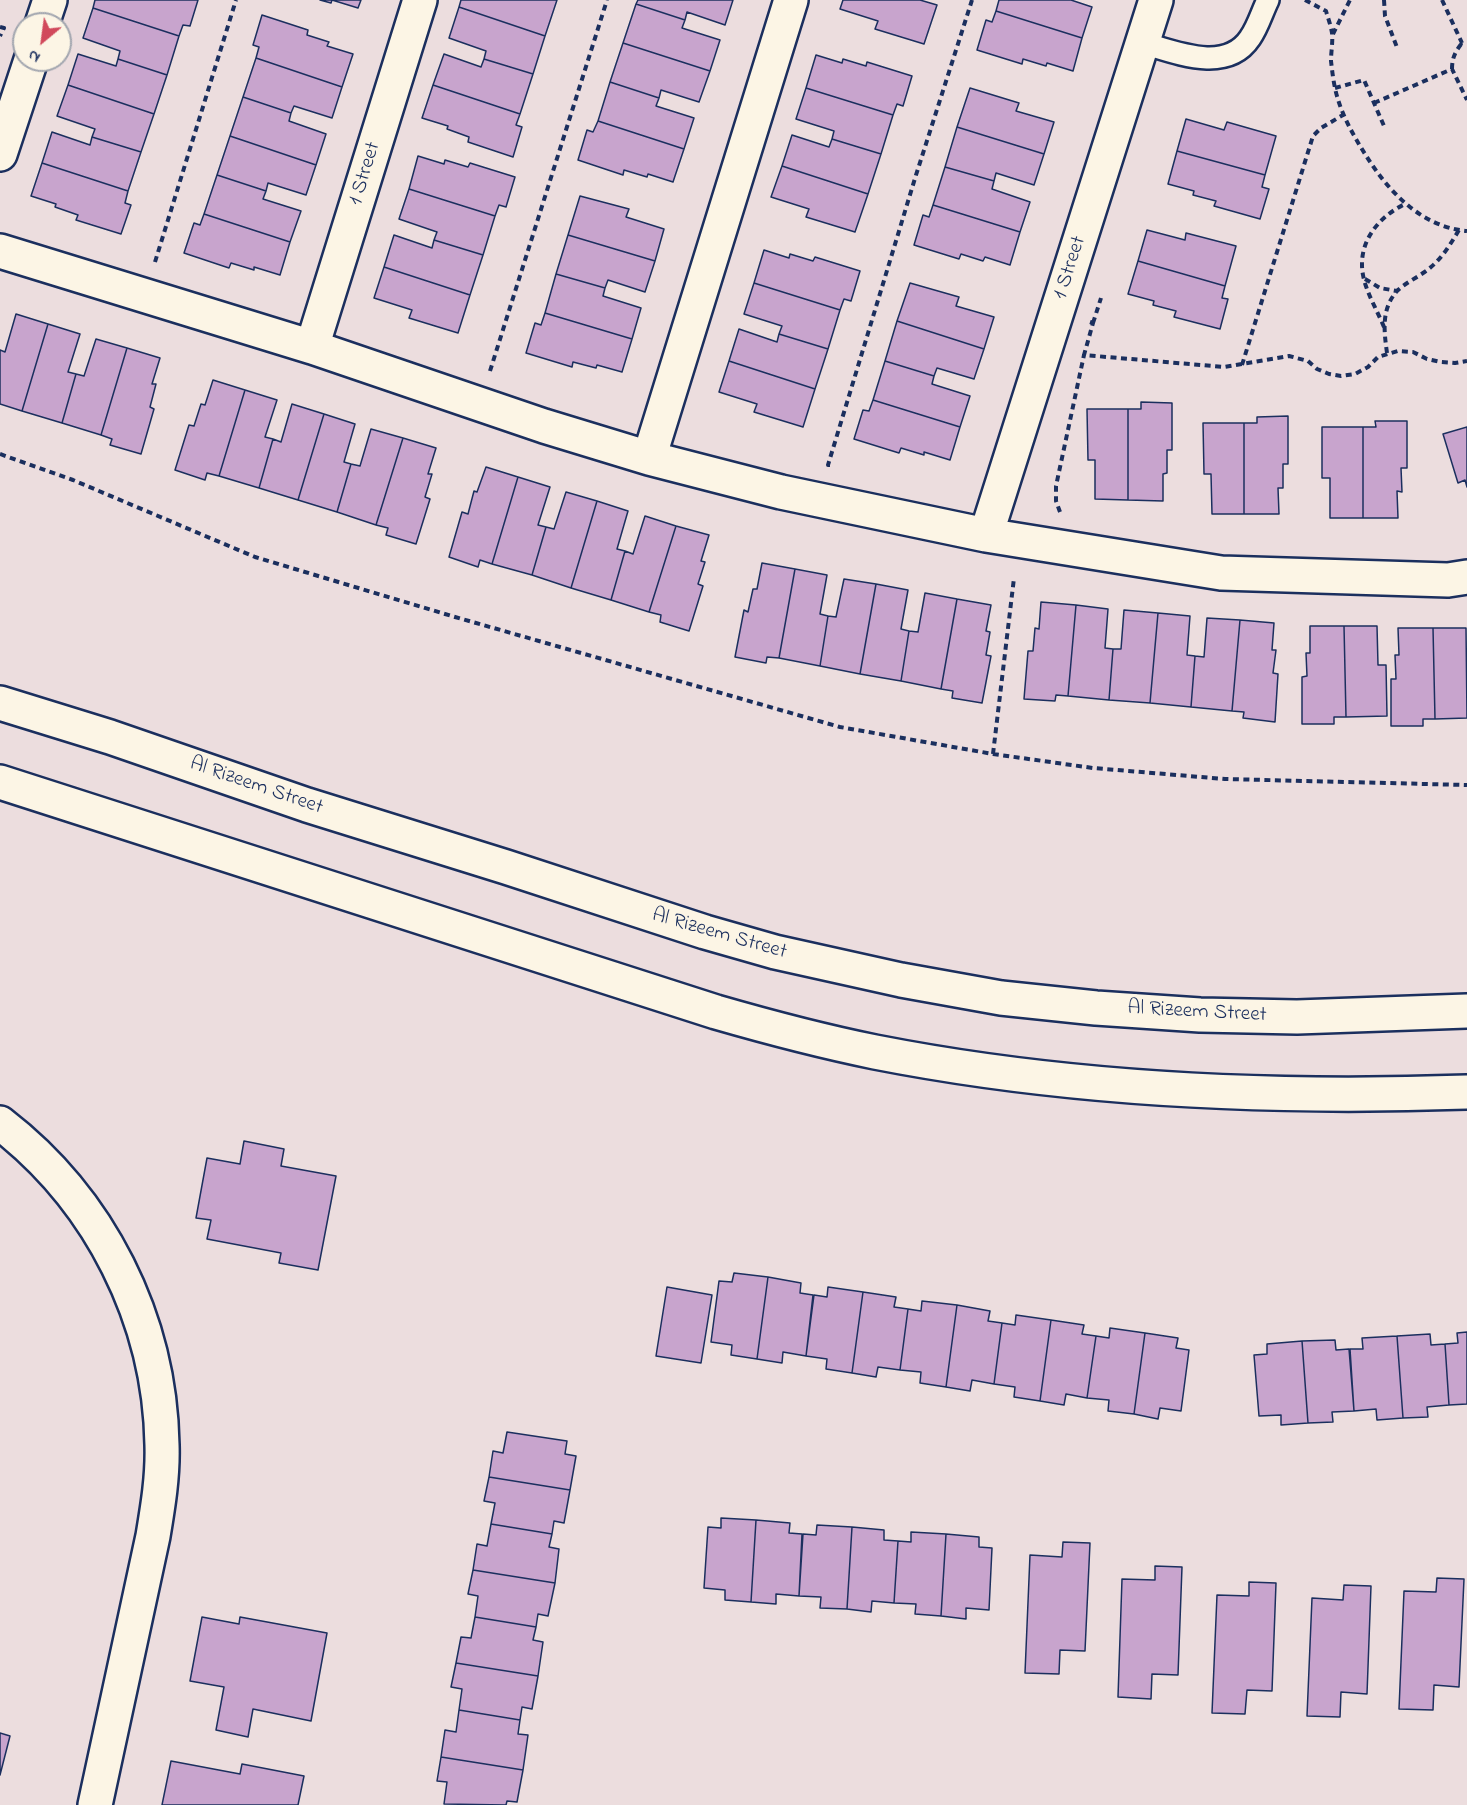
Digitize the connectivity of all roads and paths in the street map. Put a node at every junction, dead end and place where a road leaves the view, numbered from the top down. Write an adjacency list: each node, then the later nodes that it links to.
1 (236, 0): 30 (path)
2 (420, 0): 35 (street, 1 Street)
3 (607, 0): 39 (path)
4 (791, 0): 41 (street)
5 (972, 0): 42 (path)
6 (1156, 0): 16 (street, 1 Street)
7 (1268, 0): 16 (lane)
8 (1305, 0): 13 (path)
9 (1350, 0): 13 (path)
10 (1384, 0): 17 (path)
11 (1442, 0): 15 (path)
12 (0, 27): 14 (path)
13 (1332, 35): 20 (path)
14 (0, 36)
15 (1465, 42): 18 (path)
16 (1143, 43): 33 (street, 1 Street)
17 (1398, 50)
18 (1452, 69): 21 (path); 22 (path)
19 (27, 72): 25 (street)
20 (1335, 88): 22 (path); 23 (path)
21 (1467, 100)
22 (1374, 103): 24 (path)
23 (1343, 115): 26 (path); 38 (path)
24 (1384, 126)
25 (0, 154)
26 (1406, 203): 27 (path); 31 (path)
27 (1459, 230): 28 (path); 32 (path)
28 (1467, 231)
29 (0, 251): 35 (street)
30 (155, 262)
31 (1365, 279): 32 (path); 34 (path)
32 (1397, 291): 34 (path)
33 (1057, 313): 38 (path); 43 (street, 1 Street)
34 (1384, 327): 36 (path)
35 (312, 347): 41 (street)
36 (1387, 353): 37 (path); 38 (path)
37 (1467, 361)
38 (1242, 365)
39 (489, 371)
40 (0, 454): 47 (path)
41 (649, 458): 43 (street)
42 (839, 468)
43 (986, 535): 44 (street)
44 (1467, 577)
45 (1014, 578): 47 (path)
46 (0, 703): 50 (street, Al Rizeem Street)
47 (993, 754): 49 (path)
48 (0, 782): 51 (street)
49 (1467, 785)
50 (1467, 1011)
51 (1467, 1092)
52 (0, 1123): 53 (street)
53 (95, 1805)

